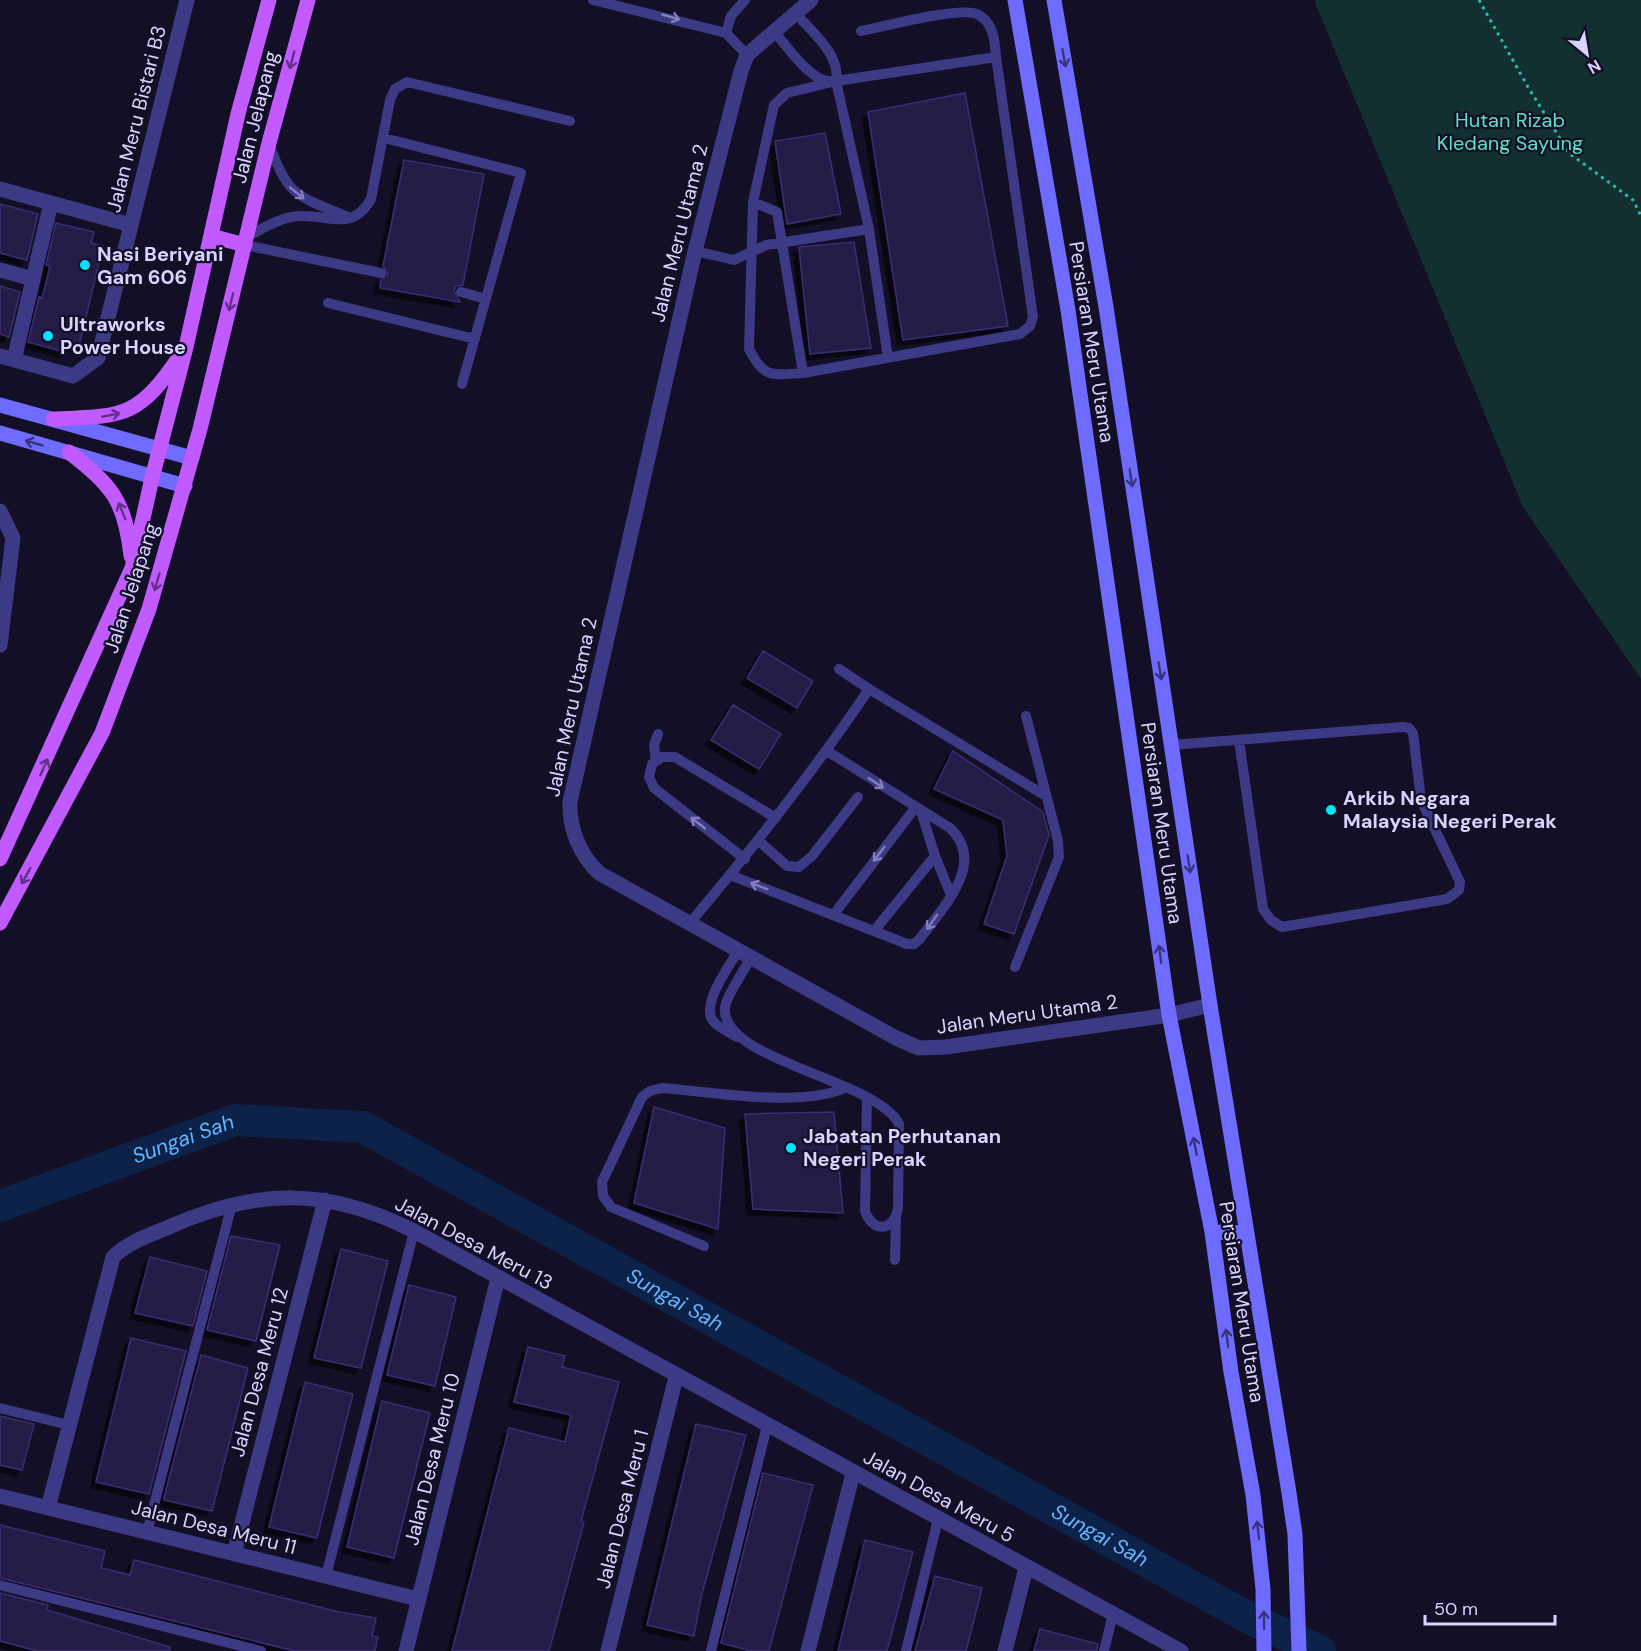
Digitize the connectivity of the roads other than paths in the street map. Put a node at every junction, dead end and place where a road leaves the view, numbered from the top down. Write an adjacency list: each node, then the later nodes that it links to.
1 (187, 0): 23 (street, Jalan Meru Bistari B3)
2 (269, 0): 25 (main road, Jalan Jelapang)
3 (593, 0): 12 (lane, one-way to 12)
4 (745, 0): 12 (lane)
5 (811, 0): 9 (street)
6 (1015, 0): 80 (main road, Persiaran Meru Utama, one-way to 6)
7 (1054, 0): 58 (main road, Persiaran Meru Utama, one-way to 58)
8 (308, 1): 18 (main road, Jalan Jelapang, one-way to 18)
9 (795, 12): 10 (street); 15 (lane)
10 (772, 30): 13 (street); 15 (lane)
11 (861, 31): 14 (lane)
12 (726, 33): 13 (lane)
13 (747, 55): 28 (street, Jalan Meru Utama 2)
14 (996, 57): 15 (lane); 39 (lane)
15 (836, 81): 20 (lane); 24 (lane)
16 (570, 121): 17 (lane)
17 (384, 138): 22 (lane); 34 (lane)
18 (268, 143): 22 (lane, one-way to 22); 26 (main road, Jalan Jelapang)
19 (0, 189): 21 (street)
20 (753, 202): 27 (lane); 29 (lane)
21 (51, 203): 23 (street); 32 (street)
22 (353, 219): 26 (lane)
23 (130, 225): 38 (street, Jalan Meru Bistari B3)
24 (869, 229): 27 (lane); 39 (lane)
25 (211, 236): 26 (main road); 37 (main road, Jalan Jelapang)
26 (246, 241): 31 (lane); 47 (main road, Jalan Jelapang, one-way to 47)
27 (782, 242): 29 (lane); 40 (lane)
28 (695, 251): 29 (lane); 75 (street, Jalan Meru Utama 2)
29 (752, 252): 40 (lane)
30 (0, 270): 32 (street)
31 (381, 273)
32 (33, 279): 38 (street)
33 (461, 292): 34 (lane)
34 (486, 299): 36 (lane)
35 (328, 303): 36 (lane)
36 (475, 339): 41 (lane)
37 (186, 347): 43 (main road, one-way to 37); 45 (main road, Jalan Jelapang)
38 (7, 358)
39 (888, 358): 40 (lane)
40 (803, 373)
41 (462, 384)
42 (0, 405): 43 (main road)
43 (53, 419): 45 (main road)
44 (0, 433): 46 (main road, one-way to 44)
45 (160, 449): 47 (main road); 48 (main road, Jalan Jelapang)
46 (69, 452): 48 (main road); 51 (main road, one-way to 46)
47 (192, 458): 49 (main road, Jalan Jelapang)
48 (152, 478): 49 (main road); 51 (main road, Jalan Jelapang)
49 (185, 486): 74 (main road, Jalan Jelapang, one-way to 74)
50 (0, 511): 52 (street)
51 (132, 568): 65 (main road, Jalan Jelapang, one-way to 51)
52 (0, 645)
53 (838, 669): 54 (lane)
54 (869, 688): 59 (lane); 61 (lane)
55 (1026, 716): 61 (lane)
56 (658, 734): 60 (lane)
57 (1239, 740): 57 (lane); 58 (lane)
58 (1171, 745): 79 (main road, Persiaran Meru Utama, one-way to 79)
59 (827, 751): 63 (lane, one-way to 63); 64 (lane)
60 (656, 760): 64 (lane); 70 (lane, one-way to 60)
61 (1046, 796): 78 (lane)
62 (858, 797): 67 (lane)
63 (918, 809): 68 (lane); 72 (lane); 73 (lane, one-way to 73)
64 (776, 818): 67 (lane)
65 (20, 820): 66 (street); 69 (main road, Jalan Jelapang)
66 (0, 841)
67 (759, 841): 70 (lane)
68 (935, 856): 72 (lane); 76 (lane)
69 (0, 859)
70 (745, 859): 71 (lane)
71 (730, 875): 73 (lane, one-way to 71); 75 (lane)
72 (951, 895): 76 (lane, one-way to 76)
73 (834, 914): 76 (lane)
74 (0, 923)
75 (689, 924): 77 (street, Jalan Meru Utama 2)
76 (874, 931)
77 (745, 955): 80 (street, Jalan Meru Utama 2); 81 (lane); 81 (lane)
78 (1015, 967)
79 (1210, 1005): 80 (street, Jalan Meru Utama 2); 89 (main road, Persiaran Meru Utama)
80 (1169, 1015): 88 (main road, Persiaran Meru Utama, one-way to 80)
81 (739, 1038): 82 (lane)
82 (845, 1088): 83 (lane); 90 (lane)
83 (867, 1097): 86 (lane); 86 (lane)
84 (325, 1200): 85 (street, Jalan Desa Meru 13); 87 (street, Jalan Desa Meru 13); 102 (street, Jalan Desa Meru 12)
85 (232, 1204): 95 (street, Jalan Desa Meru 13); 101 (lane)
86 (896, 1218): 91 (lane)
87 (414, 1231): 92 (street, Jalan Desa Meru 13); 104 (lane)
88 (1212, 1232): 89 (main road); 117 (main road, Persiaran Meru Utama, one-way to 88)
89 (1248, 1233): 118 (main road, Persiaran Meru Utama)
90 (704, 1246)
91 (895, 1260)
92 (498, 1278): 93 (street, Jalan Desa Meru 13); 106 (street, Jalan Desa Meru 10)
93 (676, 1377): 96 (street, Jalan Desa Meru 5); 110 (street, Jalan Desa Meru 1)
94 (0, 1408): 95 (lane)
95 (69, 1425): 99 (street, Jalan Desa Meru 13)
96 (767, 1426): 97 (street, Jalan Desa Meru 5); 111 (lane)
97 (853, 1473): 100 (street, Jalan Desa Meru 5); 112 (street)
98 (0, 1496): 99 (street, Jalan Desa Meru 11)
99 (48, 1508): 101 (street, Jalan Desa Meru 11)
100 (938, 1519): 103 (street, Jalan Desa Meru 5); 113 (lane)
101 (147, 1532): 102 (street, Jalan Desa Meru 11)
102 (234, 1554): 104 (street, Jalan Desa Meru 11)
103 (1026, 1568): 107 (street, Jalan Desa Meru 5); 114 (street)
104 (326, 1576): 106 (street, Jalan Desa Meru 11)
105 (0, 1585): 108 (lane)
106 (418, 1599): 109 (street, Jalan Desa Meru 10)
107 (1113, 1614): 115 (lane); 116 (street, Jalan Desa Meru 5)
108 (261, 1651)
109 (406, 1651)
110 (609, 1651)
111 (711, 1651)
112 (808, 1651)
113 (906, 1651)
114 (1005, 1651)
115 (1104, 1651)
116 (1181, 1651)
117 (1264, 1651)
118 (1299, 1651)

